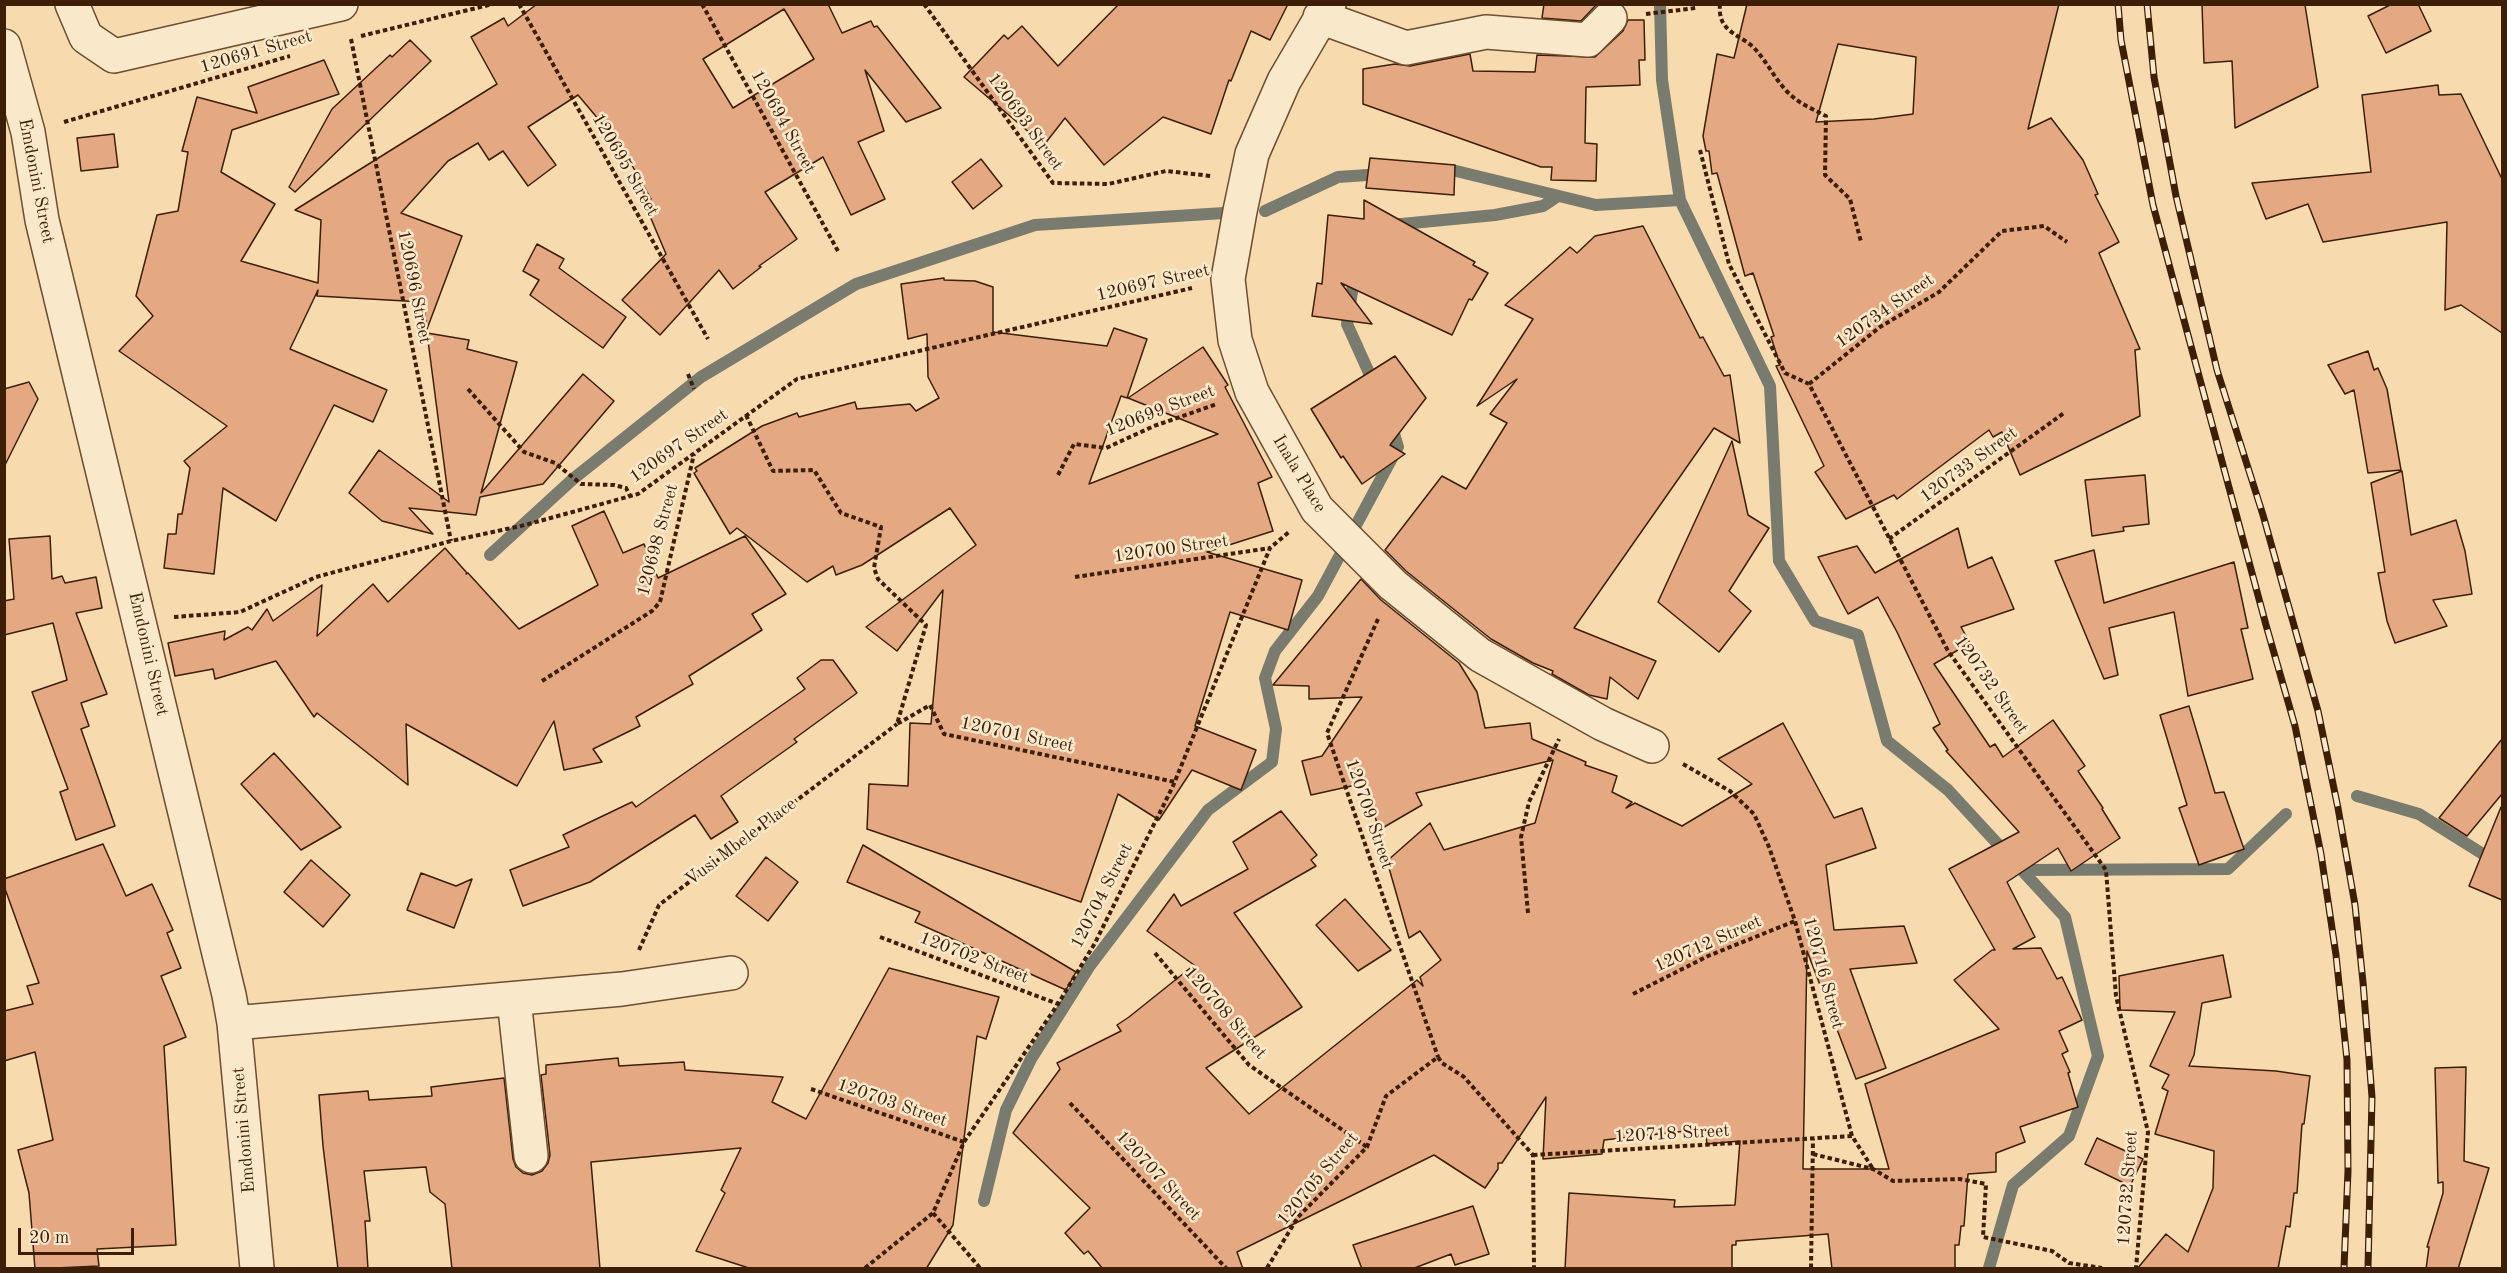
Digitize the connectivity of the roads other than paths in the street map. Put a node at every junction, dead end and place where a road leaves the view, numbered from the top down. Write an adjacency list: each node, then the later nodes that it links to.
1 (72, 4): 2 (street)
2 (341, 4)
3 (1324, 11): 4 (street); 6 (street, Inala Place)
4 (1610, 18)
5 (4, 46): 9 (street, Emdonini Street)
6 (1652, 746)
7 (731, 973): 8 (street)
8 (514, 999): 9 (street); 10 (street)
9 (234, 1023): 11 (street, Emdonini Street)
10 (531, 1156)
11 (257, 1269)

